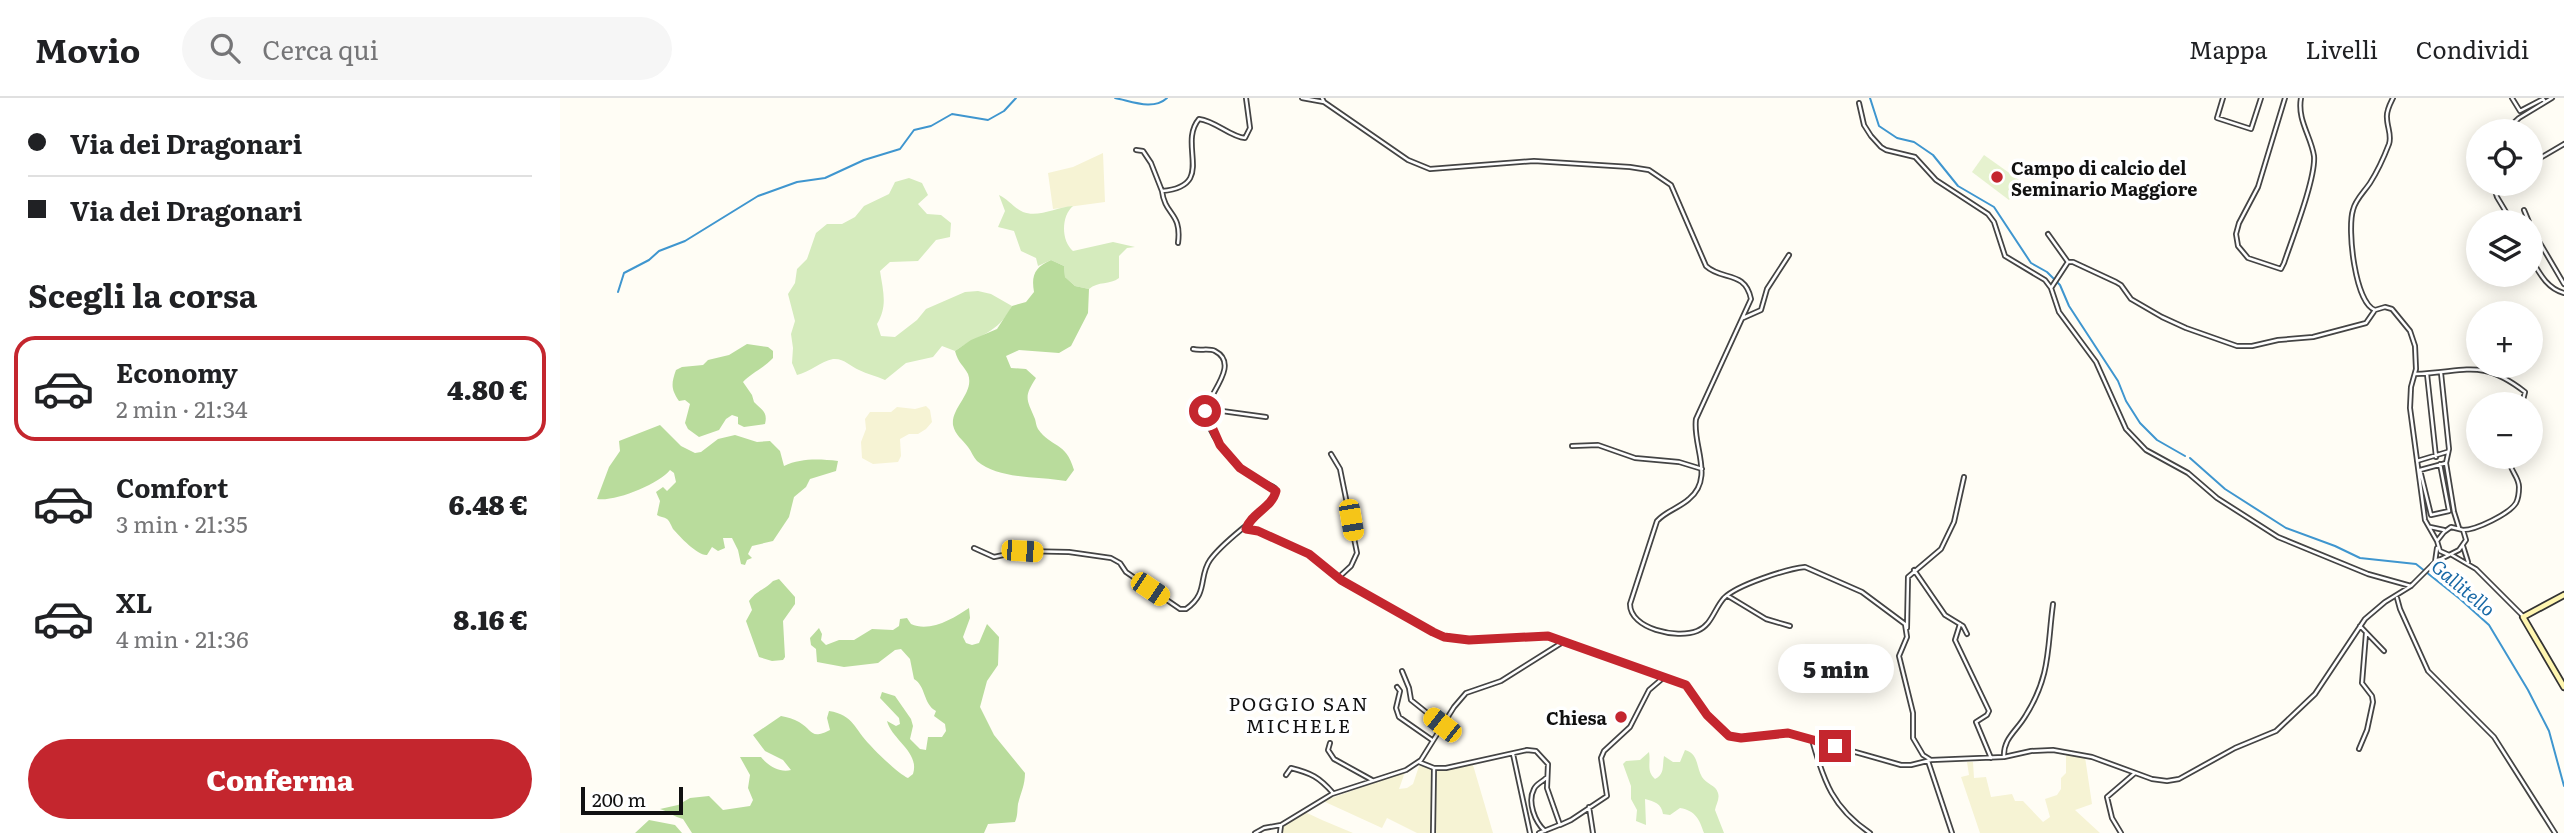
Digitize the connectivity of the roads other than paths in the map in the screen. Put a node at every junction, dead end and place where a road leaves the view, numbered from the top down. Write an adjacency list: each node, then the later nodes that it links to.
1 (1246, 98): 18 (street)
2 (1302, 98): 11 (street)
3 (1322, 98): 11 (street)
4 (2223, 98): 5 (street)
5 (2261, 98)
6 (2285, 98): 7 (street)
7 (2301, 98)
8 (2393, 98): 28 (street)
9 (2512, 98): 12 (street)
10 (2552, 98): 12 (street)
11 (1324, 102): 29 (street)
12 (2545, 102): 14 (street)
13 (1859, 103): 26 (street)
14 (2518, 119)
15 (2564, 144): 17 (street)
16 (1136, 150): 18 (street)
17 (2543, 156)
18 (1162, 191): 20 (street)
19 (2048, 234): 23 (street)
20 (1178, 243)
21 (2543, 247): 25 (street)
22 (1789, 256): 29 (street)
23 (2067, 262): 26 (street); 28 (street)
24 (2543, 279): 27 (street)
25 (2564, 284)
26 (2051, 287): 63 (street)
27 (2564, 293)
28 (2375, 310): 32 (street)
29 (1743, 318): 44 (street)
30 (1193, 349): 35 (street)
31 (2441, 373): 33 (street); 34 (street); 38 (street)
32 (2415, 374): 33 (street); 41 (street)
33 (2427, 374): 40 (street)
34 (2525, 392)
35 (1206, 413): 36 (street); 51 (street)
36 (1266, 417)
37 (1572, 446): 44 (street)
38 (2447, 452): 40 (street); 42 (street)
39 (1331, 454): 62 (street)
40 (2436, 457): 41 (street)
41 (2416, 461): 47 (street)
42 (2446, 463): 43 (street); 48 (street)
43 (2440, 464): 47 (street); 47 (street)
44 (1702, 469): 65 (street)
45 (2510, 469): 50 (street)
46 (1964, 477): 61 (street)
47 (2421, 486): 49 (street)
48 (2454, 512): 52 (street); 53 (street)
49 (2427, 526): 52 (street); 54 (street)
50 (2476, 528): 53 (street); 55 (street)
51 (1246, 529): 57 (street); 62 (street)
52 (2447, 529): 53 (street); 54 (street)
53 (2461, 529): 55 (street)
54 (2437, 541): 56 (street)
55 (2464, 544): 58 (street); 60 (street)
56 (2437, 547): 58 (street); 59 (street)
57 (974, 548)
58 (2450, 555): 59 (street); 60 (street)
59 (2435, 562): 63 (street)
60 (2470, 565): 68 (street)
61 (1914, 570): 69 (street); 72 (street)
62 (1338, 578): 75 (street)
63 (2411, 586): 66 (street)
64 (2564, 595): 68 (street)
65 (1728, 596): 70 (street); 72 (street)
66 (2396, 596): 71 (street); 110 (street)
67 (2053, 604): 87 (street)
68 (2523, 617): 80 (street)
69 (1960, 624): 74 (street); 88 (street)
70 (1790, 626)
71 (2360, 626): 73 (street); 92 (street)
72 (1907, 631): 89 (street)
73 (2366, 633): 76 (street); 85 (street)
74 (1967, 634)
75 (1563, 642): 78 (street); 81 (street)
76 (2384, 651)
77 (1402, 671): 81 (street)
78 (1664, 677): 82 (street); 97 (street)
79 (1397, 687): 83 (street)
80 (2564, 687)
81 (1442, 725): 83 (street)
82 (1812, 740): 89 (street); 107 (street)
83 (1433, 741): 90 (street)
84 (1330, 743): 95 (street)
85 (2359, 749)
86 (1513, 754): 91 (street); 94 (street); 104 (street)
87 (2004, 757): 88 (street); 92 (street)
88 (1991, 758): 89 (street)
89 (1928, 761): 108 (street)
90 (1419, 762): 91 (street); 95 (street)
91 (1434, 768): 103 (street)
92 (2135, 773): 109 (street)
93 (1286, 775): 96 (street)
94 (1548, 777): 99 (street); 100 (street)
95 (1372, 780): 96 (street)
96 (1333, 794): 98 (street)
97 (1589, 807): 99 (street); 106 (street)
98 (1281, 825): 101 (street); 102 (street)
99 (1560, 825): 100 (street)
100 (1545, 831): 105 (street)
101 (1255, 833)
102 (1280, 833)
103 (1433, 833)
104 (1530, 833)
105 (1539, 833)
106 (1593, 833)
107 (1870, 833)
108 (1952, 833)
109 (2121, 833)
110 (2555, 833)

